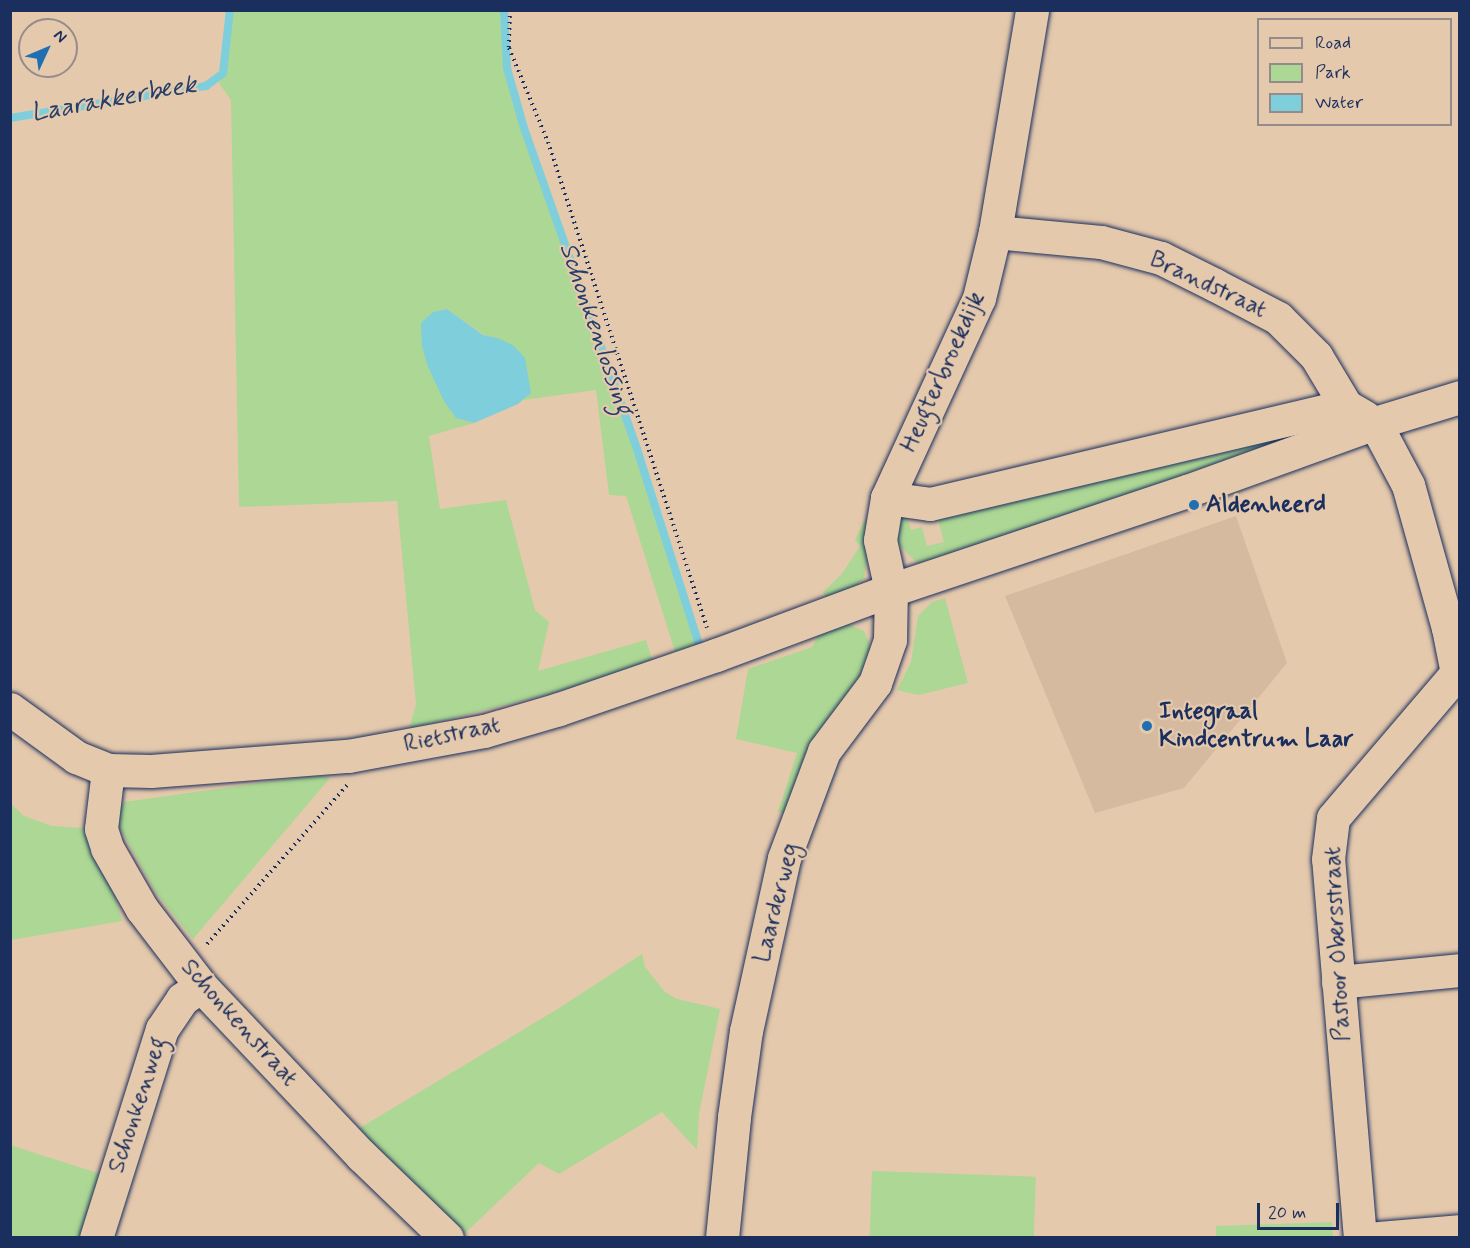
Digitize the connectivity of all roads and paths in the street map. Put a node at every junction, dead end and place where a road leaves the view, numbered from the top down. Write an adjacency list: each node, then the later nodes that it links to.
1 (510, 10): 9 (path)
2 (1032, 10): 3 (street, Heugterbroekdijk)
3 (995, 232): 5 (street, Brandstraat); 7 (street, Heugterbroekdijk)
4 (1460, 397): 6 (street)
5 (1346, 406): 6 (street, Brandstraat); 7 (street)
6 (1375, 423): 8 (street); 10 (street, Pastoor Obersstraat)
7 (887, 498): 8 (street, Heugterbroekdijk)
8 (891, 590): 9 (street, Rietstraat); 20 (street, Laarderweg)
9 (717, 655): 12 (street, Rietstraat)
10 (1458, 673): 16 (street, Pastoor Obersstraat)
11 (10, 709): 13 (street, Rietstraat)
12 (348, 756): 13 (street, Rietstraat); 15 (path)
13 (108, 770): 15 (street, Schonkenstraat)
14 (1460, 970): 16 (street)
15 (194, 976): 18 (street, Schonkenweg); 19 (street, Schonkenstraat)
16 (1338, 982): 21 (street, Pastoor Obersstraat)
17 (1460, 1231): 22 (street)
18 (96, 1238)
19 (447, 1238)
20 (722, 1238)
21 (1360, 1238)
22 (1378, 1238)

